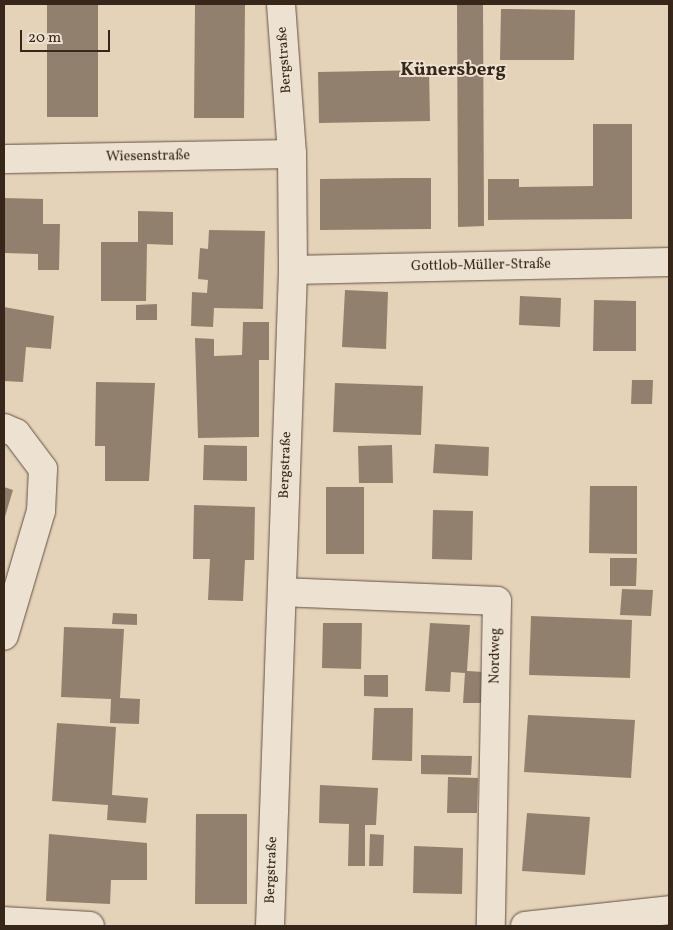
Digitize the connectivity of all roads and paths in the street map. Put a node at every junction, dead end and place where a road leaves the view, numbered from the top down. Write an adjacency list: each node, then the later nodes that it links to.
1 (281, 4): 2 (street, Bergstraße)
2 (292, 154): 3 (street, Wiesenstraße); 5 (street, Bergstraße)
3 (4, 159)
4 (669, 262): 5 (street, Gottlob-Müller-Straße)
5 (292, 270): 7 (street, Bergstraße)
6 (4, 428): 8 (street)
7 (282, 592): 12 (street, Bergstraße); 13 (street, Nordweg)
8 (4, 636)
9 (669, 910): 14 (street)
10 (4, 921): 11 (street)
11 (90, 926)
12 (270, 926)
13 (491, 926)
14 (525, 926)

